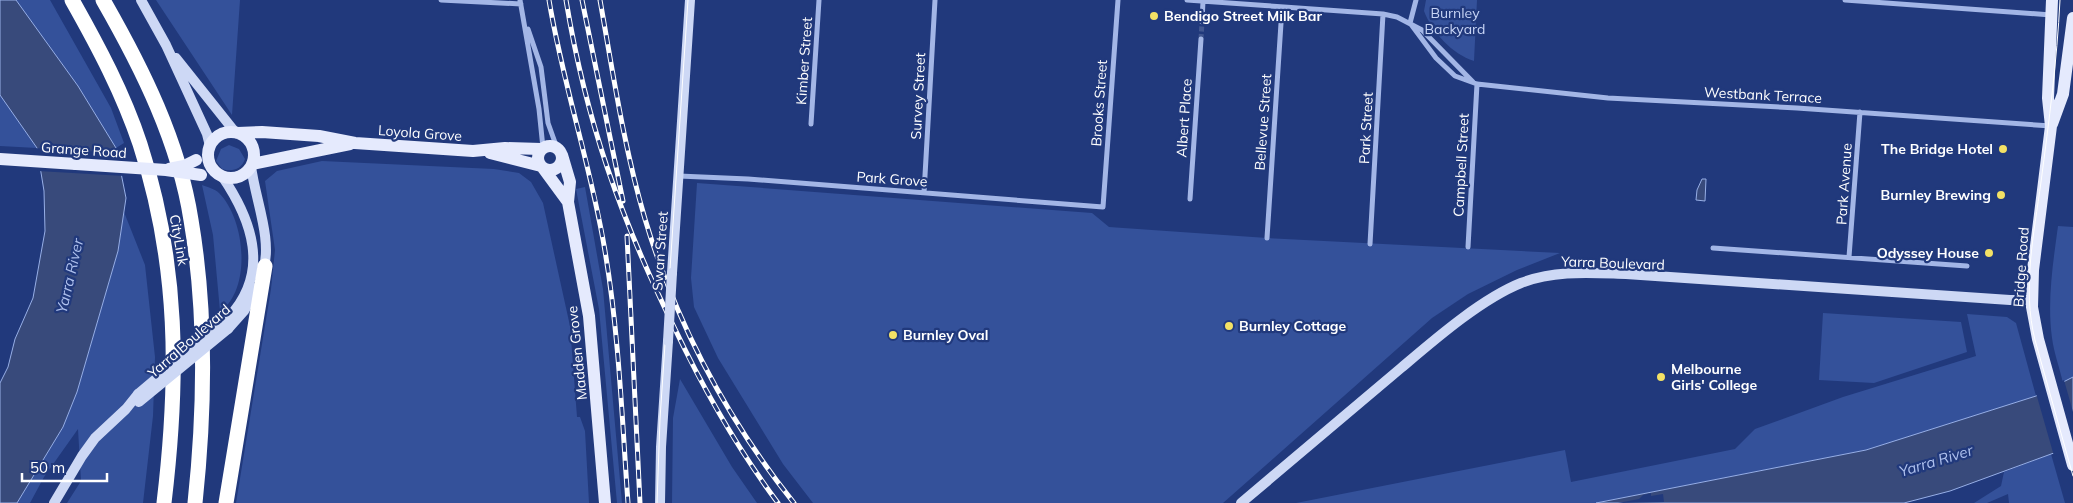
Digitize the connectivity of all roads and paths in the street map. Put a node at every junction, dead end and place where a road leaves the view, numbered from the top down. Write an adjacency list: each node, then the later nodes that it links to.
1 (72, 0): 58 (highway, CityLink)
2 (103, 0): 59 (highway, CityLink)
3 (141, 0): 25 (main road)
4 (441, 0): 14 (street)
5 (690, 0): 42 (main road, Swan Street)
6 (819, 0): 29 (street, Kimber Street)
7 (934, 0): 43 (street, Survey Street)
8 (1118, 0): 46 (street, Brooks Street)
9 (1188, 0): 13 (street)
10 (1416, 0): 22 (street)
11 (1845, 0): 16 (street)
12 (2052, 0): 19 (main road, Bridge Road)
13 (1204, 1): 15 (street); 21 (street)
14 (521, 2): 34 (street); 36 (street, Madden Grove)
15 (1238, 2): 17 (street)
16 (1931, 3): 19 (street)
17 (1282, 8): 18 (street); 47 (street, Bellevue Street)
18 (1383, 14): 22 (street); 48 (street, Park Street)
19 (2051, 15): 20 (main road); 24 (main road, Bridge Road)
20 (2073, 17): 26 (main road, Bridge Road)
21 (1202, 22)
22 (1410, 23): 27 (street); 27 (street, Westbank Terrace)
23 (1201, 39): 44 (street, Albert Place)
24 (2049, 39): 26 (main road); 30 (main road, Bridge Road)
25 (166, 45): 31 (main road); 33 (main road)
26 (2071, 48): 30 (main road, Bridge Road)
27 (1476, 83): 28 (street, Westbank Terrace); 49 (street, Campbell Street)
28 (1860, 112): 30 (street, Westbank Terrace); 51 (street, Park Avenue)
29 (810, 124)
30 (2051, 126): 54 (main road, Bridge Road)
31 (237, 133): 32 (main road, Loyola Grove); 33 (main road); 38 (main road)
32 (355, 143): 35 (main road, Loyola Grove); 38 (main road, Loyola Grove)
33 (210, 147): 40 (main road, Grange Road, bridge); 41 (main road)
34 (542, 148): 35 (main road, Loyola Grove); 36 (main road); 39 (main road)
35 (483, 151): 39 (main road, Loyola Grove)
36 (560, 151): 39 (main road); 45 (main road, Madden Grove)
37 (2, 160): 40 (main road, Grange Road, bridge)
38 (251, 165): 41 (main road); 52 (main road, Yarra Boulevard)
39 (542, 167): 45 (main road, Madden Grove)
40 (166, 170): 41 (main road, Grange Road, bridge)
41 (221, 175): 55 (main road, Yarra Boulevard, bridge)
42 (679, 176): 43 (street, Park Grove); 62 (main road, Swan Street, bridge)
43 (924, 193): 46 (street, Park Grove)
44 (1190, 199)
45 (568, 202): 61 (main road, Madden Grove)
46 (1103, 207)
47 (1267, 238)
48 (1370, 244)
49 (1468, 248)
50 (1713, 248): 51 (street)
51 (1849, 257): 53 (street)
52 (265, 266): 55 (main road, Yarra Boulevard, bridge); 60 (highway)
53 (1967, 266)
54 (2031, 300): 56 (main road, Bridge Road); 63 (main road, Yarra Boulevard)
55 (139, 398): 57 (main road, Yarra Boulevard)
56 (2073, 465)
57 (54, 503)
58 (164, 503)
59 (195, 503)
60 (226, 503)
61 (605, 503)
62 (660, 503)
63 (1241, 503)

